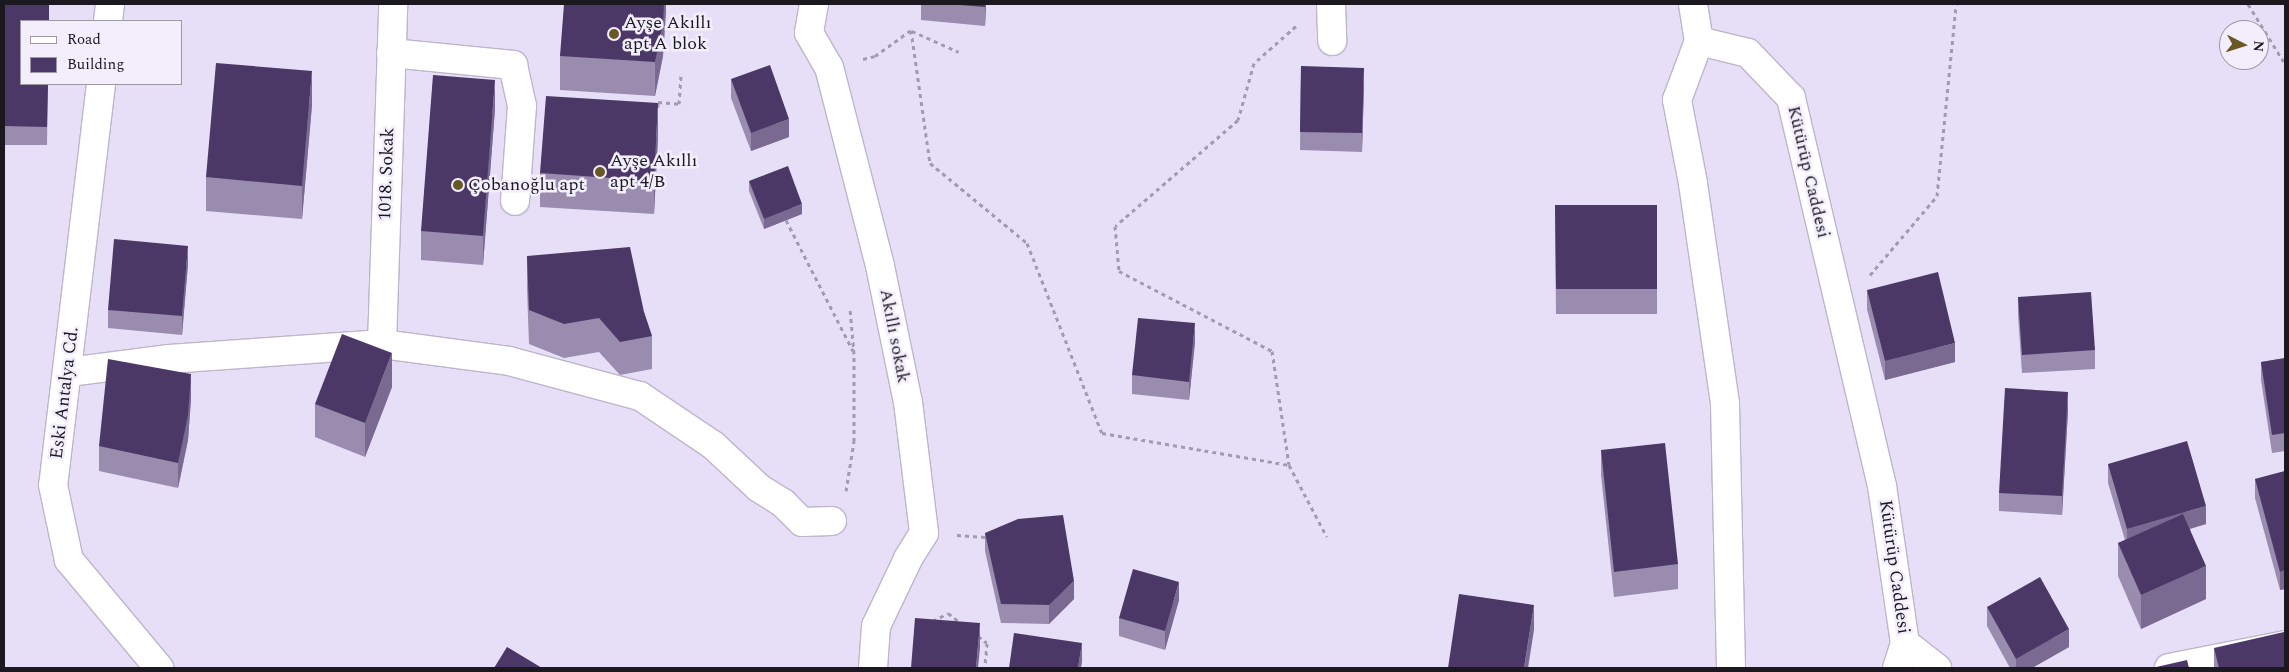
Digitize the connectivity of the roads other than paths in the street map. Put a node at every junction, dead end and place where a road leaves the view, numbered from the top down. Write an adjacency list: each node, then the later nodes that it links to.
1 (110, 4): 6 (street)
2 (393, 4): 9 (street, 1018. Sokak)
3 (814, 4): 18 (street, Akıllı sokak)
4 (1331, 4): 7 (street)
5 (1694, 4): 8 (street)
6 (108, 20)
7 (1332, 41)
8 (1699, 41): 15 (street, Kütürüp Caddesi); 19 (street)
9 (391, 54): 11 (street); 12 (street, 1018. Sokak)
10 (101, 85): 13 (street, Eski Antalya Cd.)
11 (515, 201)
12 (382, 344): 13 (street); 14 (street)
13 (69, 372): 17 (street, Eski Antalya Cd.)
14 (832, 521)
15 (1905, 643): 20 (street); 21 (street, Kütürüp Caddesi)
16 (2285, 645): 22 (street)
17 (159, 668)
18 (873, 668)
19 (1731, 668)
20 (1897, 668)
21 (1937, 668)
22 (2169, 668)

